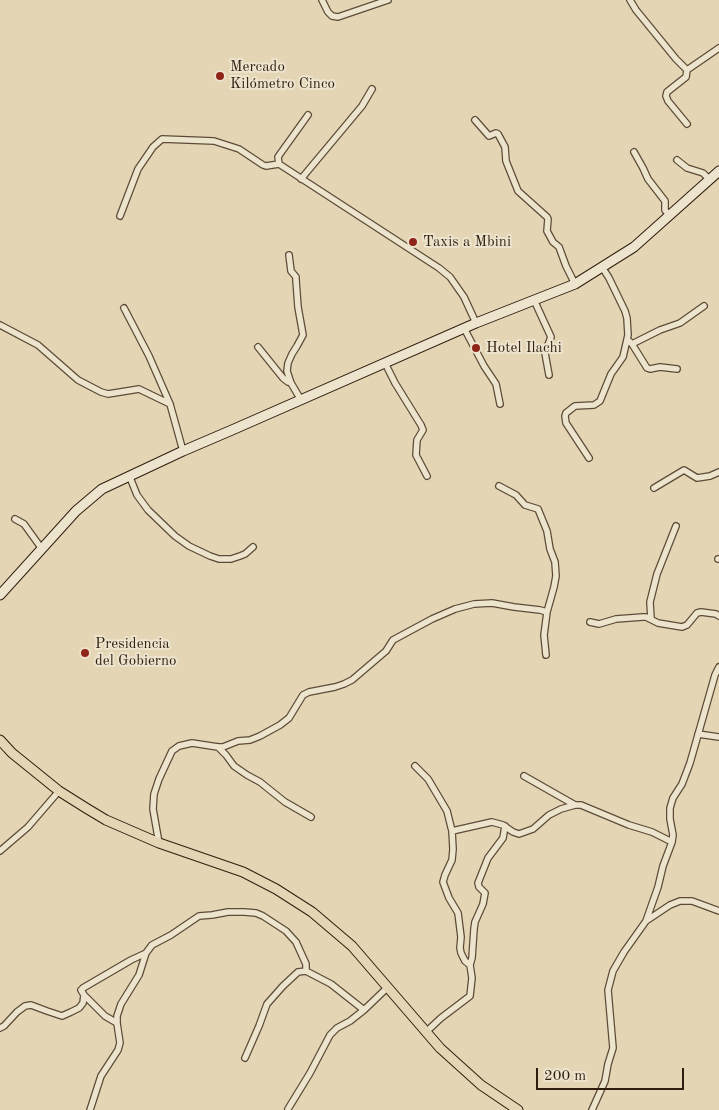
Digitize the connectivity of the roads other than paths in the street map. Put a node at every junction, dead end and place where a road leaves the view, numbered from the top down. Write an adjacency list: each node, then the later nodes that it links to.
1 (322, 0): 2 (street)
2 (388, 0)
3 (630, 0): 5 (street)
4 (719, 48): 5 (street)
5 (687, 70): 9 (street)
6 (372, 89): 14 (street)
7 (308, 115): 12 (street)
8 (475, 120): 20 (street)
9 (687, 124)
10 (634, 152): 16 (street)
11 (677, 160): 15 (street)
12 (279, 164): 14 (street); 17 (street)
13 (719, 171): 15 (main road)
14 (301, 179): 24 (street)
15 (710, 179): 16 (main road)
16 (670, 215): 19 (main road)
17 (120, 216)
18 (289, 255): 32 (street)
19 (602, 267): 20 (main road); 27 (street)
20 (575, 284): 21 (main road)
21 (534, 300): 24 (main road); 31 (street)
22 (704, 306): 27 (street)
23 (124, 308): 34 (street)
24 (476, 323): 26 (main road)
25 (0, 326): 34 (street)
26 (464, 328): 29 (main road); 35 (street)
27 (630, 342): 30 (street); 37 (street)
28 (258, 348): 32 (street)
29 (385, 363): 33 (main road); 40 (street)
30 (677, 369)
31 (549, 375)
32 (291, 383): 33 (street)
33 (301, 400): 36 (main road)
34 (170, 404): 36 (street)
35 (500, 404)
36 (183, 451): 39 (main road)
37 (589, 458)
38 (719, 472): 42 (street)
39 (130, 475): 45 (street); 46 (main road)
40 (427, 476)
41 (499, 486): 48 (street)
42 (654, 488)
43 (14, 519): 46 (street)
44 (676, 526): 50 (street)
45 (253, 546)
46 (42, 549): 47 (main road)
47 (0, 595)
48 (547, 612): 52 (street); 57 (street)
49 (719, 616): 50 (street)
50 (651, 619): 51 (street)
51 (590, 622)
52 (546, 655)
53 (719, 667): 54 (street)
54 (698, 734): 55 (street); 65 (street)
55 (719, 737)
56 (0, 740): 60 (main road)
57 (218, 747): 62 (street); 66 (street)
58 (414, 766): 64 (street)
59 (524, 776): 61 (street)
60 (59, 791): 66 (main road); 67 (street)
61 (575, 805): 63 (street); 65 (street)
62 (311, 817)
63 (505, 826): 64 (street); 71 (street)
64 (452, 831): 71 (street)
65 (672, 842): 69 (street)
66 (159, 843): 73 (main road)
67 (0, 851)
68 (719, 911): 69 (street)
69 (646, 921): 83 (street)
70 (146, 953): 72 (street); 74 (street); 76 (street)
71 (470, 965): 78 (street)
72 (306, 971): 75 (street); 79 (street)
73 (388, 987): 75 (street); 78 (main road)
74 (84, 995): 76 (street); 77 (street)
75 (364, 1010): 80 (street)
76 (117, 1023): 81 (street)
77 (0, 1028)
78 (426, 1032): 82 (main road)
79 (245, 1058)
80 (288, 1109)
81 (90, 1110)
82 (518, 1110)
83 (592, 1110)

